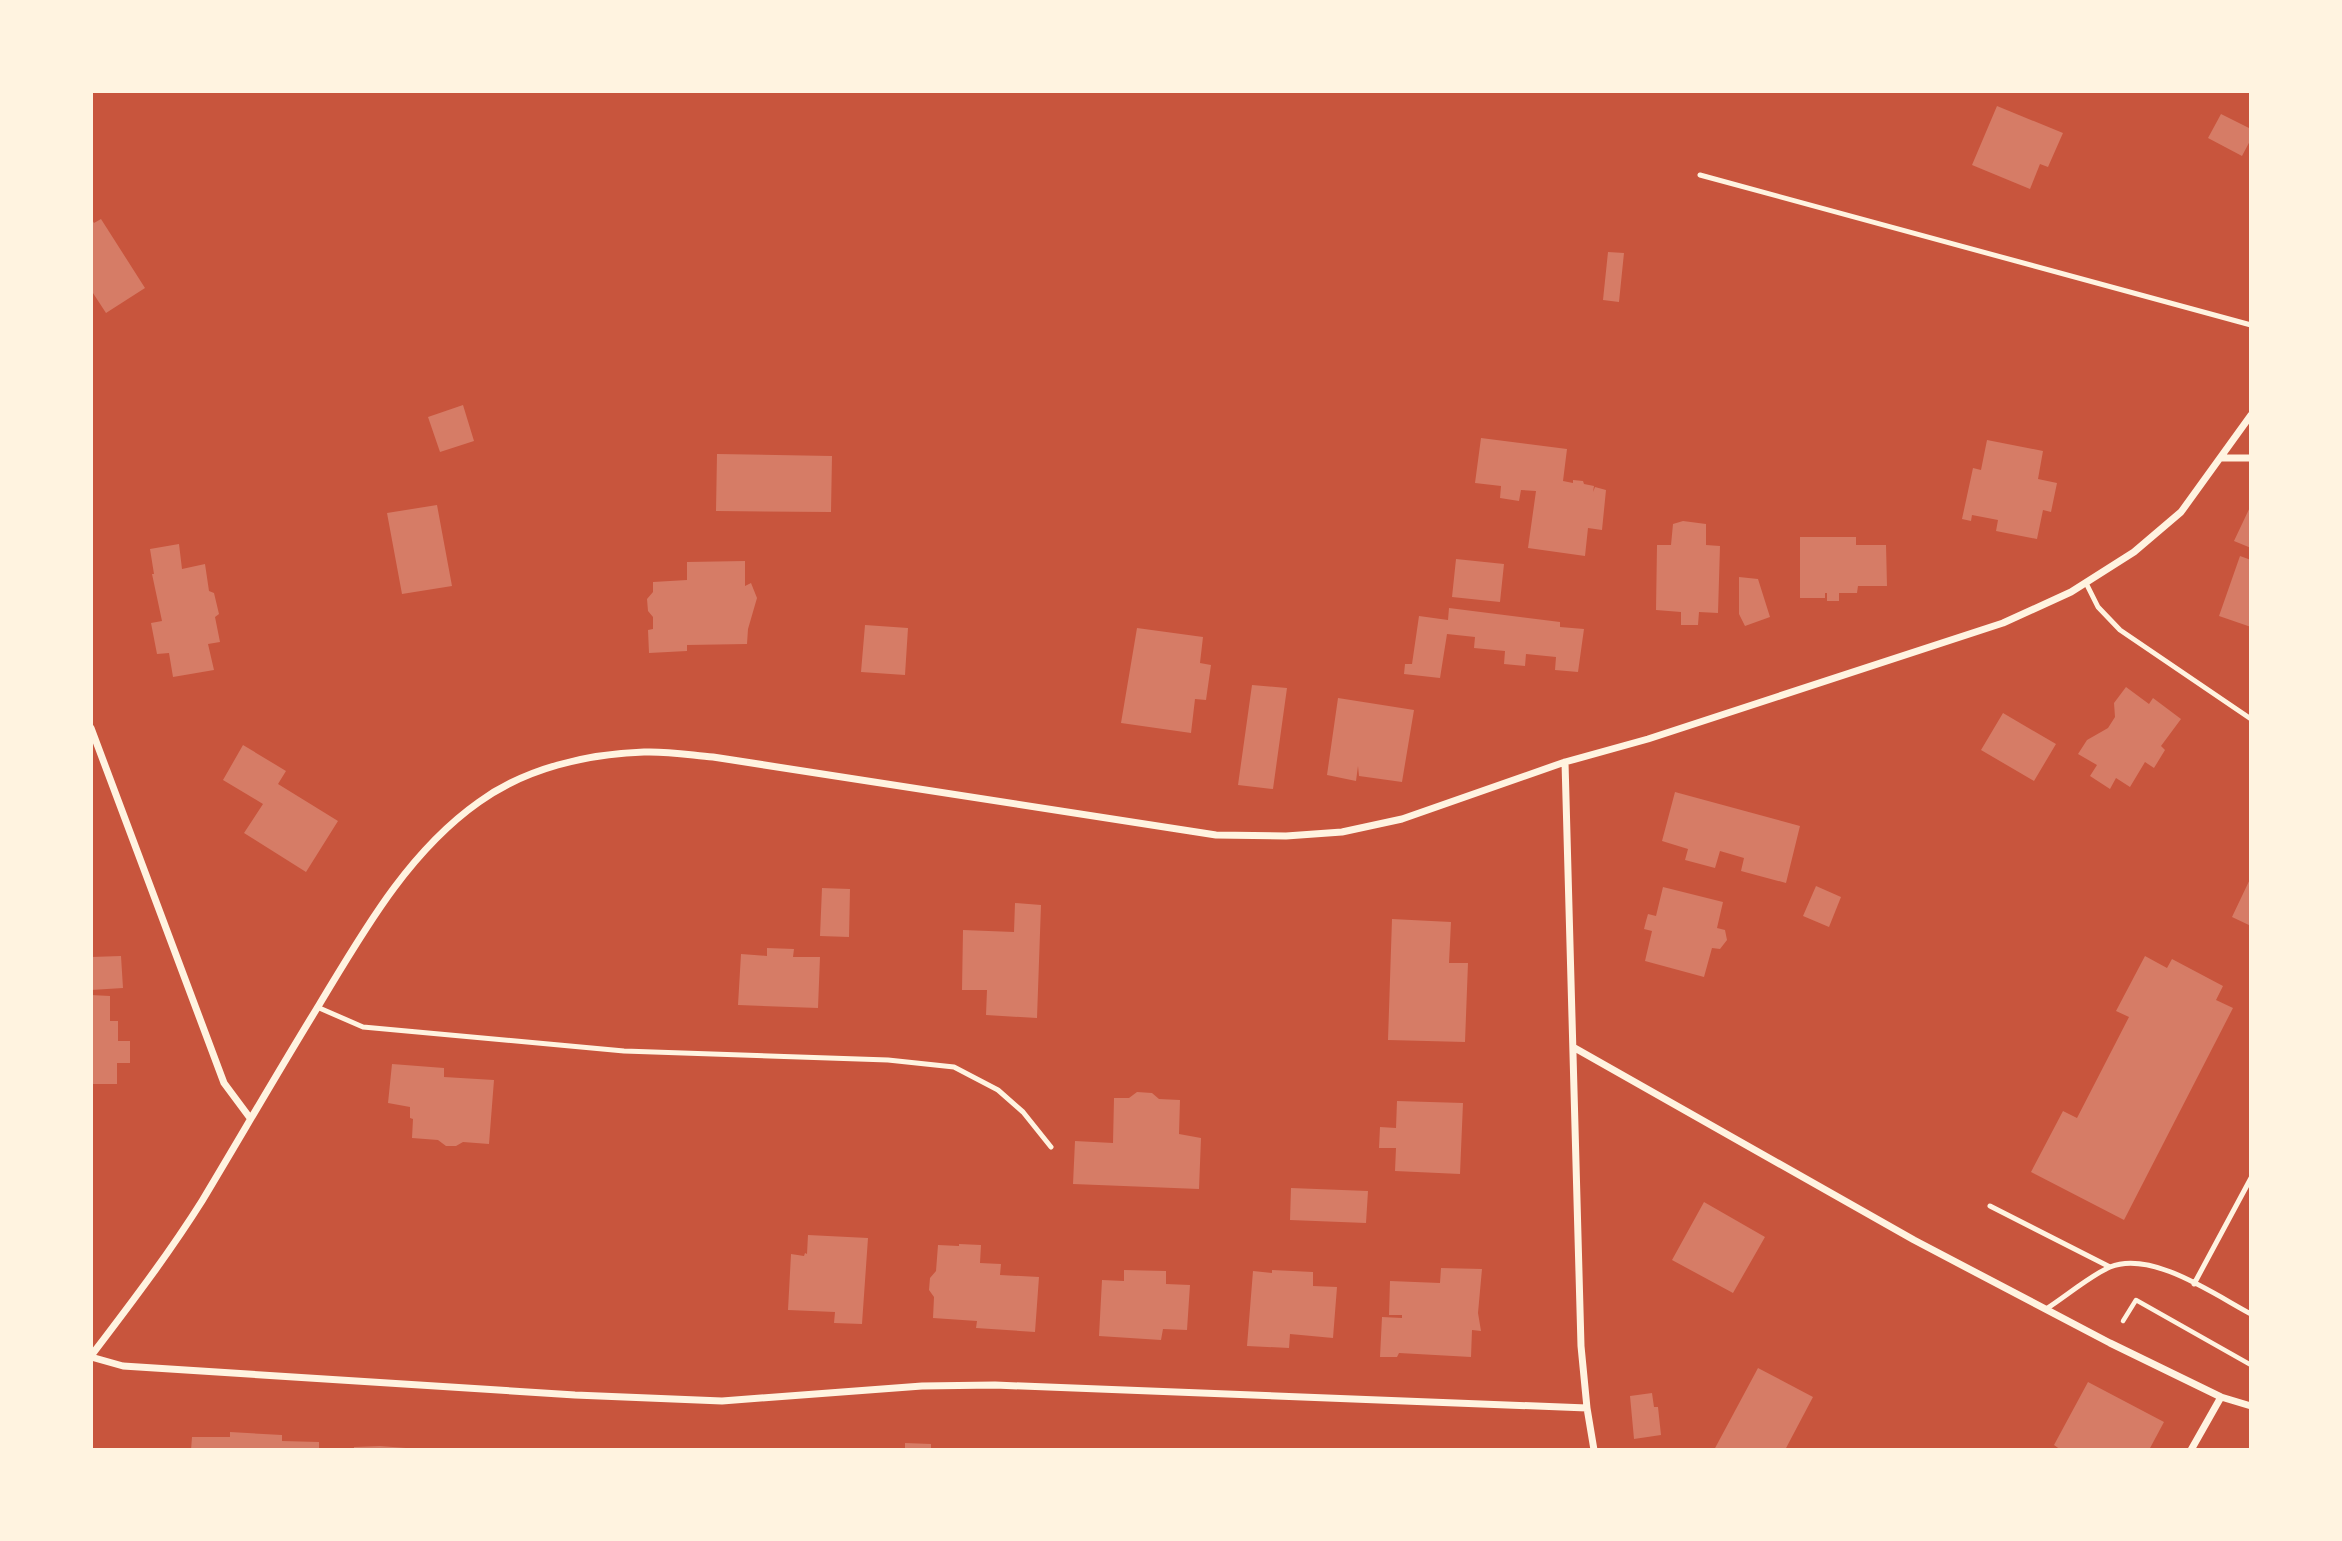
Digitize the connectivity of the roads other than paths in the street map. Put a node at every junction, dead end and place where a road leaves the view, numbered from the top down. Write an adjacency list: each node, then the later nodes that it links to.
1 (1700, 175): 2 (lane)
2 (2251, 324)
3 (2251, 415): 4 (street)
4 (2222, 458): 5 (street); 6 (street)
5 (2251, 458)
6 (2086, 583): 7 (lane); 9 (street)
7 (2251, 719)
8 (91, 727): 12 (street)
9 (1565, 762): 10 (street); 11 (street)
10 (317, 1007): 12 (street); 13 (lane)
11 (1573, 1047): 18 (street); 23 (street)
12 (250, 1118): 20 (street)
13 (1051, 1147)
14 (2251, 1178): 17 (lane)
15 (1990, 1206): 16 (lane)
16 (2110, 1267): 17 (lane); 18 (lane)
17 (2194, 1284): 19 (lane)
18 (2046, 1309): 21 (street)
19 (2251, 1314)
20 (91, 1357): 23 (street)
21 (2221, 1397): 22 (street); 25 (street)
22 (2251, 1406)
23 (1587, 1408): 24 (street)
24 (1594, 1450)
25 (2191, 1450)

